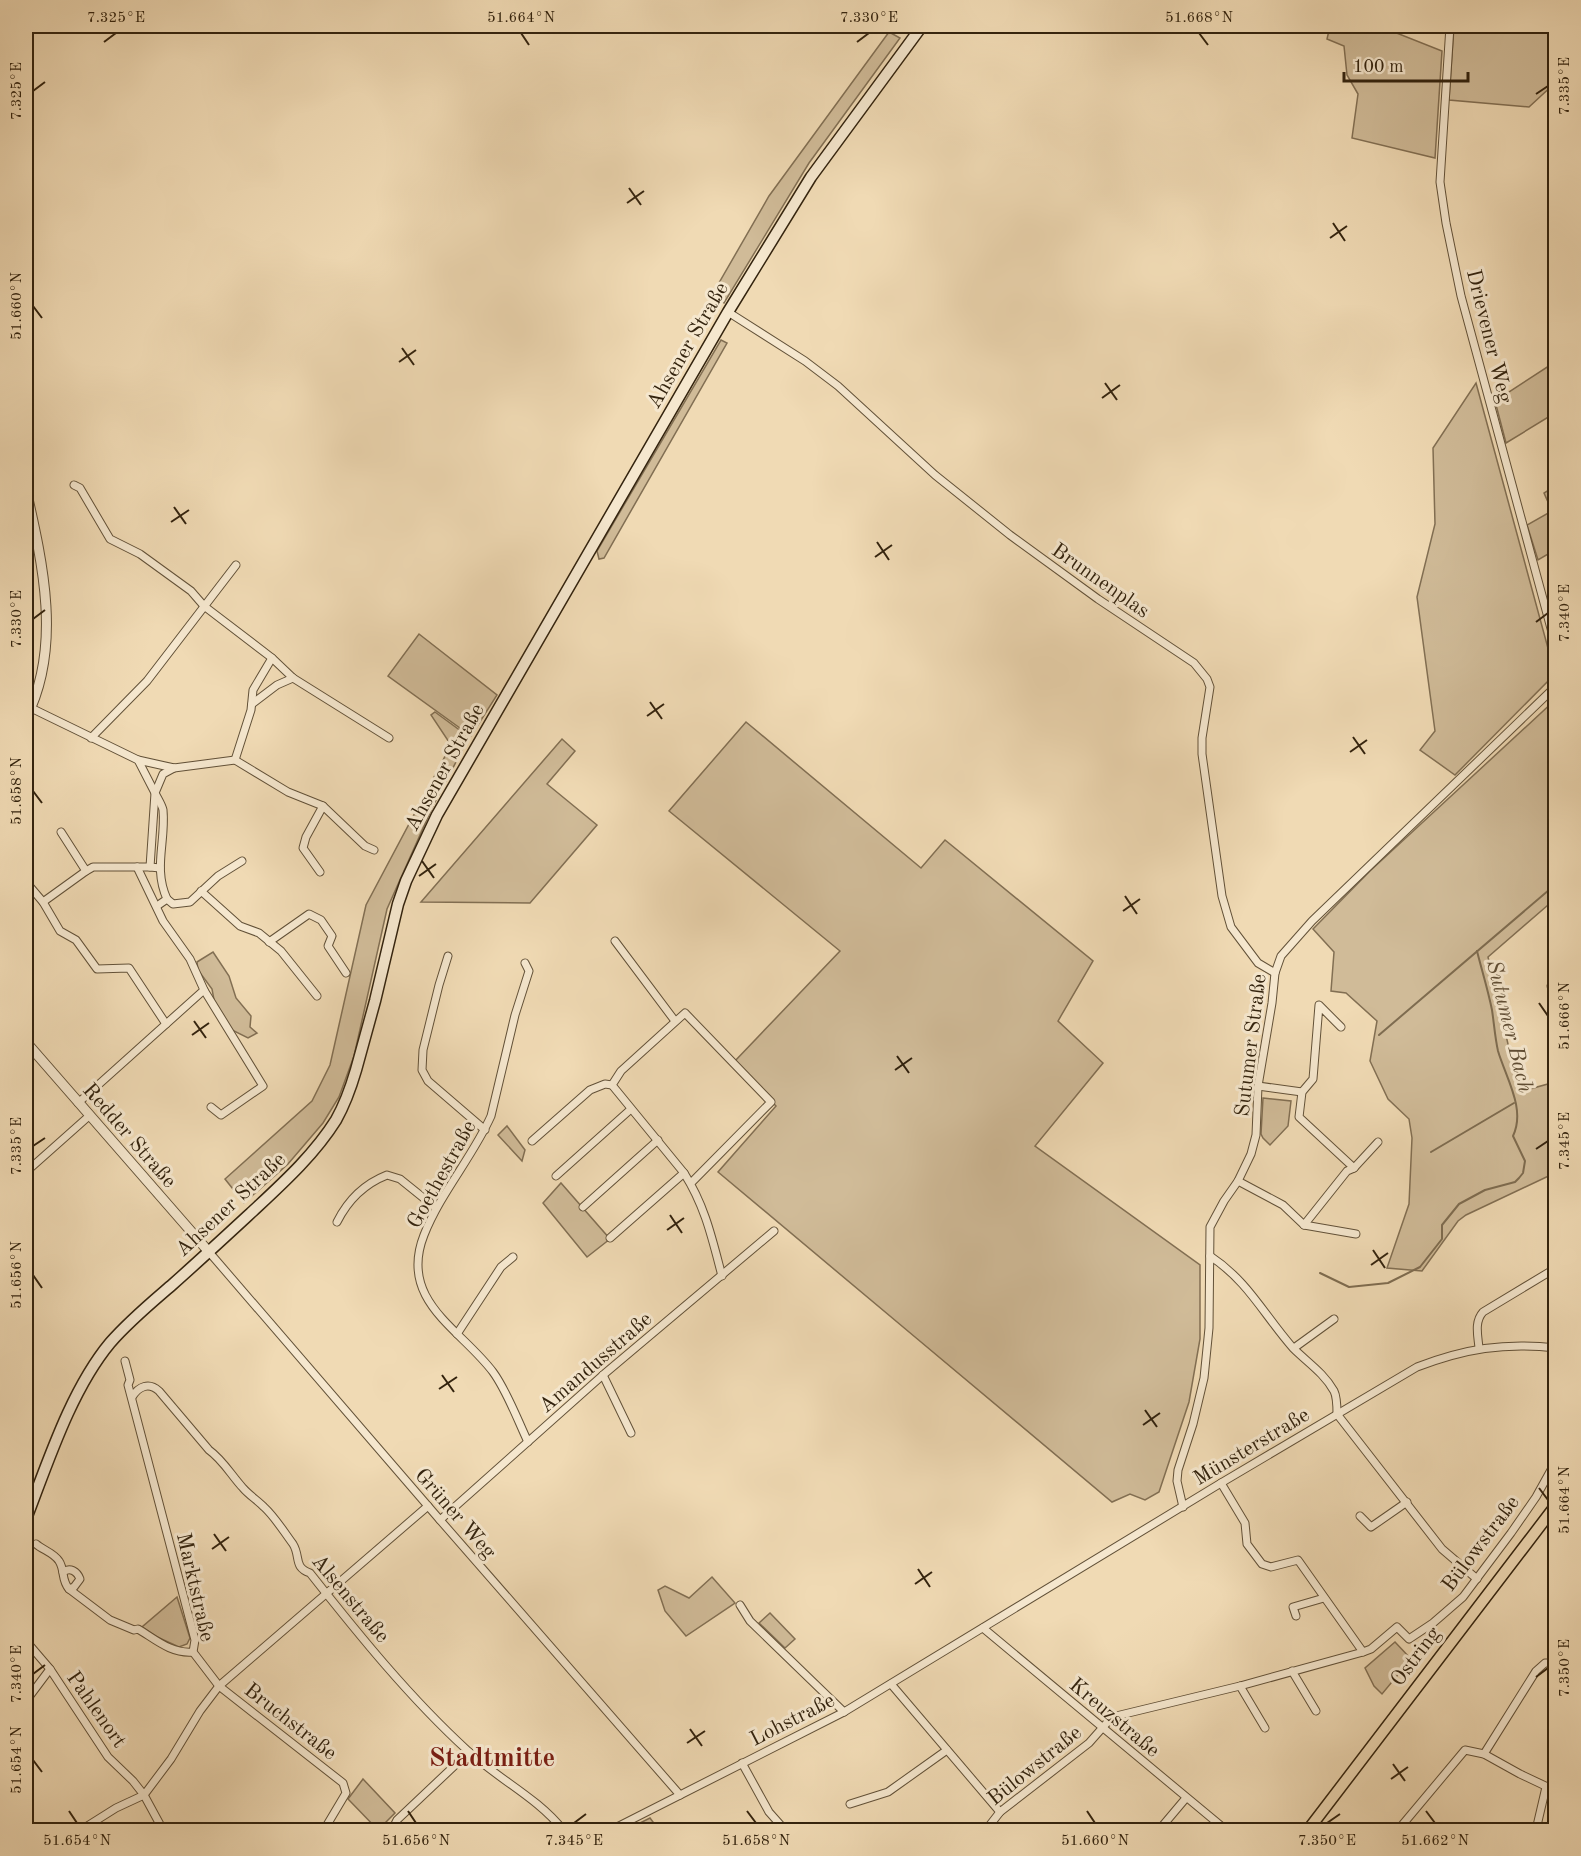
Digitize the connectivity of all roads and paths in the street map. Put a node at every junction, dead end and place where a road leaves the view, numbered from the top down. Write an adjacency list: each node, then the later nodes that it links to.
1 (922, 26): 3 (main road, Ahsener Straße)
2 (1450, 26): 8 (street, Drievener Weg)
3 (728, 312): 40 (street, Brunnenplas); 73 (main road, Ahsener Straße)
4 (74, 485): 7 (street)
5 (26, 490): 13 (street)
6 (236, 565): 7 (street)
7 (204, 606): 9 (street); 15 (street)
8 (1556, 647)
9 (272, 658): 10 (street); 12 (street)
10 (292, 678): 12 (street); 16 (street)
11 (1556, 686): 40 (street, Sutumer Straße)
12 (252, 704): 18 (street)
13 (31, 708): 14 (street); 15 (street)
14 (26, 718)
15 (91, 738): 17 (street)
16 (388, 738)
17 (138, 760): 19 (street); 20 (street)
18 (235, 760): 19 (street); 21 (street)
19 (174, 768): 20 (street)
20 (155, 793): 26 (street); 27 (street)
21 (323, 806): 23 (street); 29 (street)
22 (61, 832): 28 (street)
23 (374, 850)
24 (242, 861): 31 (street)
25 (136, 867): 26 (street); 28 (street); 34 (street)
26 (150, 867): 27 (street)
27 (160, 868): 32 (street)
28 (86, 871): 33 (street)
29 (320, 872)
30 (26, 882): 33 (street)
31 (201, 891): 32 (street); 36 (street)
32 (167, 899): 34 (street)
33 (43, 902): 46 (street)
34 (157, 906): 42 (street)
35 (615, 941): 45 (street)
36 (269, 942): 39 (street); 43 (street)
37 (448, 956): 56 (street)
38 (525, 963): 56 (street, Goethestraße)
39 (346, 973)
40 (1275, 973): 50 (street, Sutumer Straße)
41 (1556, 977): 44 (street)
42 (204, 990): 46 (street); 53 (street)
43 (316, 996)
44 (1556, 1003)
45 (675, 1021): 49 (street); 65 (street)
46 (166, 1024): 52 (street)
47 (1341, 1027): 51 (street)
48 (26, 1042): 52 (street, Redder Straße)
49 (612, 1085): 54 (street); 58 (street)
50 (1258, 1086): 51 (street); 64 (street, Sutumer Straße)
51 (1302, 1092): 60 (street)
52 (78, 1103): 55 (street, Redder Straße)
53 (211, 1107)
54 (631, 1109): 57 (street); 63 (street)
55 (89, 1116): 61 (street); 73 (street, Redder Straße)
56 (485, 1130): 67 (street, Goethestraße)
57 (658, 1140): 62 (street); 66 (street)
58 (532, 1141)
59 (1378, 1142): 60 (street)
60 (1354, 1168): 69 (street)
61 (26, 1172)
62 (684, 1173): 65 (street); 72 (street)
63 (556, 1176)
64 (1238, 1181): 69 (street); 74 (street, Sutumer Straße)
65 (691, 1183): 77 (street)
66 (583, 1207)
67 (436, 1208): 68 (street); 79 (street, Goethestraße)
68 (337, 1222)
69 (1304, 1225): 71 (street)
70 (774, 1231): 77 (street, Amandusstraße)
71 (1356, 1234)
72 (610, 1238)
73 (209, 1252): 93 (street, Grüner Weg); 96 (main road, Ahsener Straße)
74 (1210, 1256): 80 (street); 94 (street, Sutumer Straße)
75 (513, 1257): 79 (street)
76 (1556, 1268): 81 (street)
77 (722, 1276): 84 (street, Amandusstraße)
78 (1335, 1319): 80 (street)
79 (457, 1334): 88 (street, Goethestraße)
80 (1294, 1348): 86 (street)
81 (1479, 1348): 82 (street, Münsterstraße); 86 (street, Münsterstraße)
82 (1556, 1348)
83 (125, 1361): 85 (street, Marktstraße)
84 (603, 1375): 87 (street); 88 (street, Amandusstraße)
85 (132, 1396): 102 (street, Alsenstraße); 108 (street, Marktstraße)
86 (1337, 1414): 90 (street, Münsterstraße); 91 (street)
87 (631, 1433)
88 (528, 1442): 97 (street, Amandusstraße)
89 (1556, 1461): 100 (street, Bülowstraße)
90 (1221, 1483): 94 (street, Münsterstraße); 103 (street)
91 (1407, 1502): 95 (street); 100 (street)
92 (1556, 1505): 142 (main road, Ostring)
93 (428, 1506): 97 (street, Grüner Weg); 102 (street)
94 (1183, 1507): 106 (street, Münsterstraße)
95 (1360, 1516)
96 (26, 1519)
97 (440, 1520): 128 (street, Grüner Weg)
98 (36, 1544): 99 (street)
99 (63, 1572): 101 (street); 101 (street)
100 (1477, 1579): 109 (street, Bülowstraße)
101 (69, 1588): 108 (street)
102 (326, 1593): 114 (street); 122 (street, Alsenstraße)
103 (1324, 1598): 105 (street); 109 (street)
104 (740, 1605): 118 (street)
105 (1296, 1616)
106 (983, 1628): 113 (street, Lohstraße); 119 (street, Kreuzstraße)
107 (26, 1641): 111 (street, Pahlenort)
108 (193, 1652): 114 (street, Marktstraße)
109 (1364, 1652): 112 (street, Bülowstraße)
110 (1556, 1663): 123 (street)
111 (50, 1669): 116 (street); 127 (street, Pahlenort)
112 (1292, 1671): 115 (street, Bülowstraße); 117 (street)
113 (891, 1684): 118 (street, Lohstraße); 121 (street)
114 (219, 1686): 127 (street); 134 (street, Bruchstraße)
115 (1240, 1686): 119 (street, Bülowstraße); 120 (street)
116 (26, 1701)
117 (1316, 1711)
118 (844, 1712): 124 (street, Lohstraße)
119 (1103, 1728): 129 (street, Kreuzstraße); 131 (street, Bülowstraße)
120 (1265, 1728)
121 (947, 1750): 130 (street); 131 (street)
122 (469, 1752): 135 (street); 136 (street, Alsenstraße)
123 (1485, 1754): 125 (street); 143 (street)
124 (742, 1762): 128 (street, Lohstraße); 138 (street)
125 (1546, 1787): 126 (street); 144 (street)
126 (1556, 1791)
127 (144, 1795): 132 (street); 133 (street, Pahlenort)
128 (680, 1795): 137 (street, Lohstraße)
129 (1186, 1797): 140 (street); 141 (street, Kreuzstraße)
130 (850, 1804)
131 (1000, 1812): 139 (street, Bülowstraße)
132 (81, 1830)
133 (163, 1830)
134 (324, 1830)
135 (392, 1830)
136 (563, 1830)
137 (611, 1830)
138 (785, 1830)
139 (986, 1830)
140 (1159, 1830)
141 (1226, 1830)
142 (1308, 1830)
143 (1398, 1830)
144 (1536, 1830)

